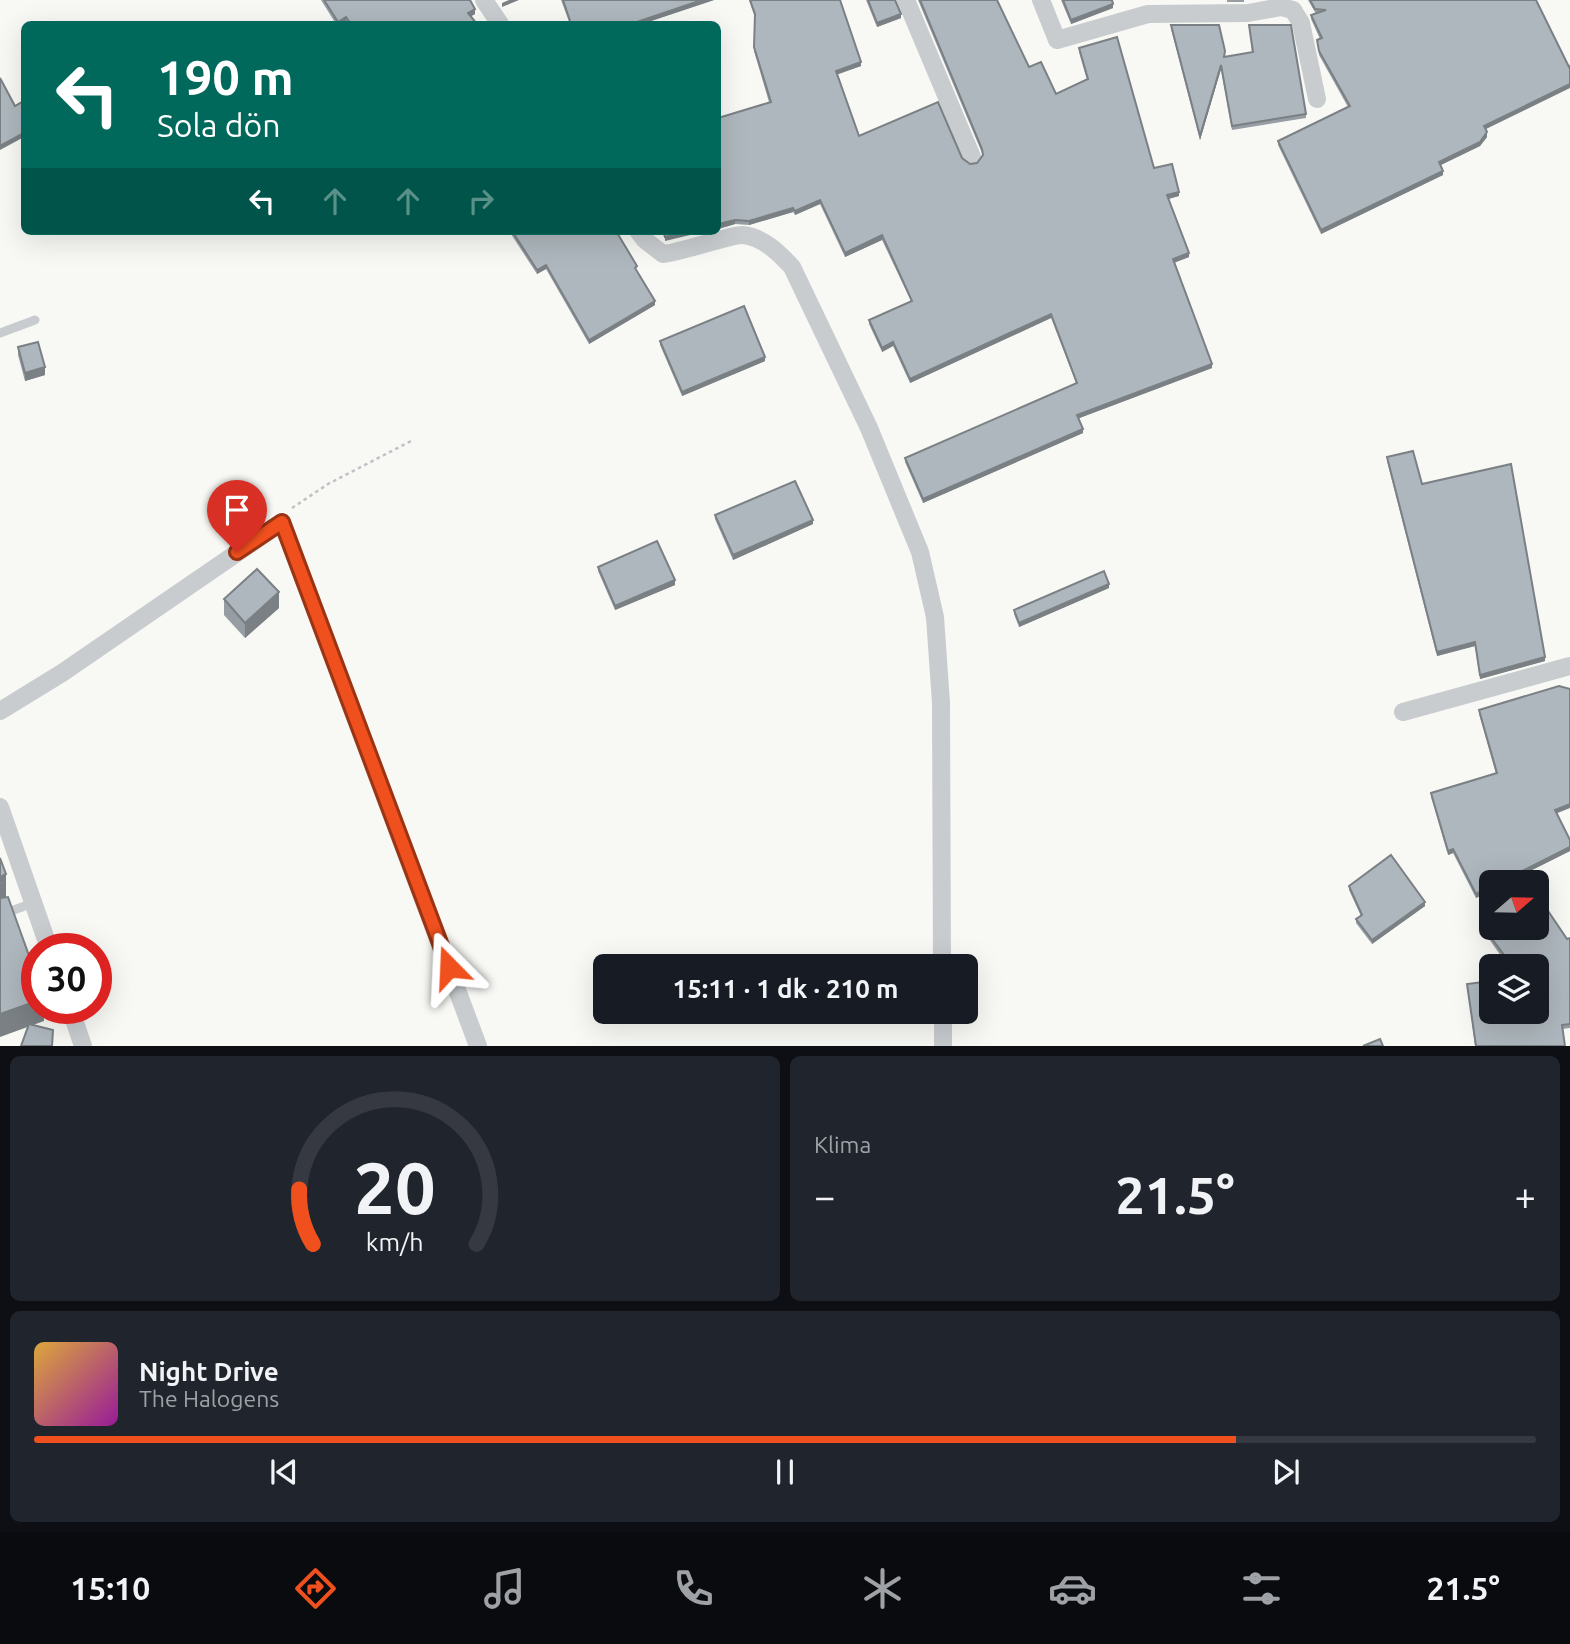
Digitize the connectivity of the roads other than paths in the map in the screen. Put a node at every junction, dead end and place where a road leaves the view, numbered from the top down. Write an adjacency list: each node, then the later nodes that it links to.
1 (484, 0): 4 (street)
2 (906, 0): 6 (street)
3 (1041, 0): 5 (street)
4 (498, 21)
5 (1317, 99)
6 (972, 157)
7 (641, 235): 17 (street)
8 (35, 320): 9 (lane)
9 (0, 333)
10 (1570, 666): 12 (street)
11 (0, 711): 21 (street)
12 (1403, 712)
13 (0, 807): 14 (street)
14 (33, 903): 15 (lane); 16 (street)
15 (0, 915)
16 (44, 933)
17 (943, 954)
18 (76, 1024): 20 (street)
19 (943, 1024): 22 (street)
20 (83, 1045)
21 (478, 1045)
22 (943, 1045)

